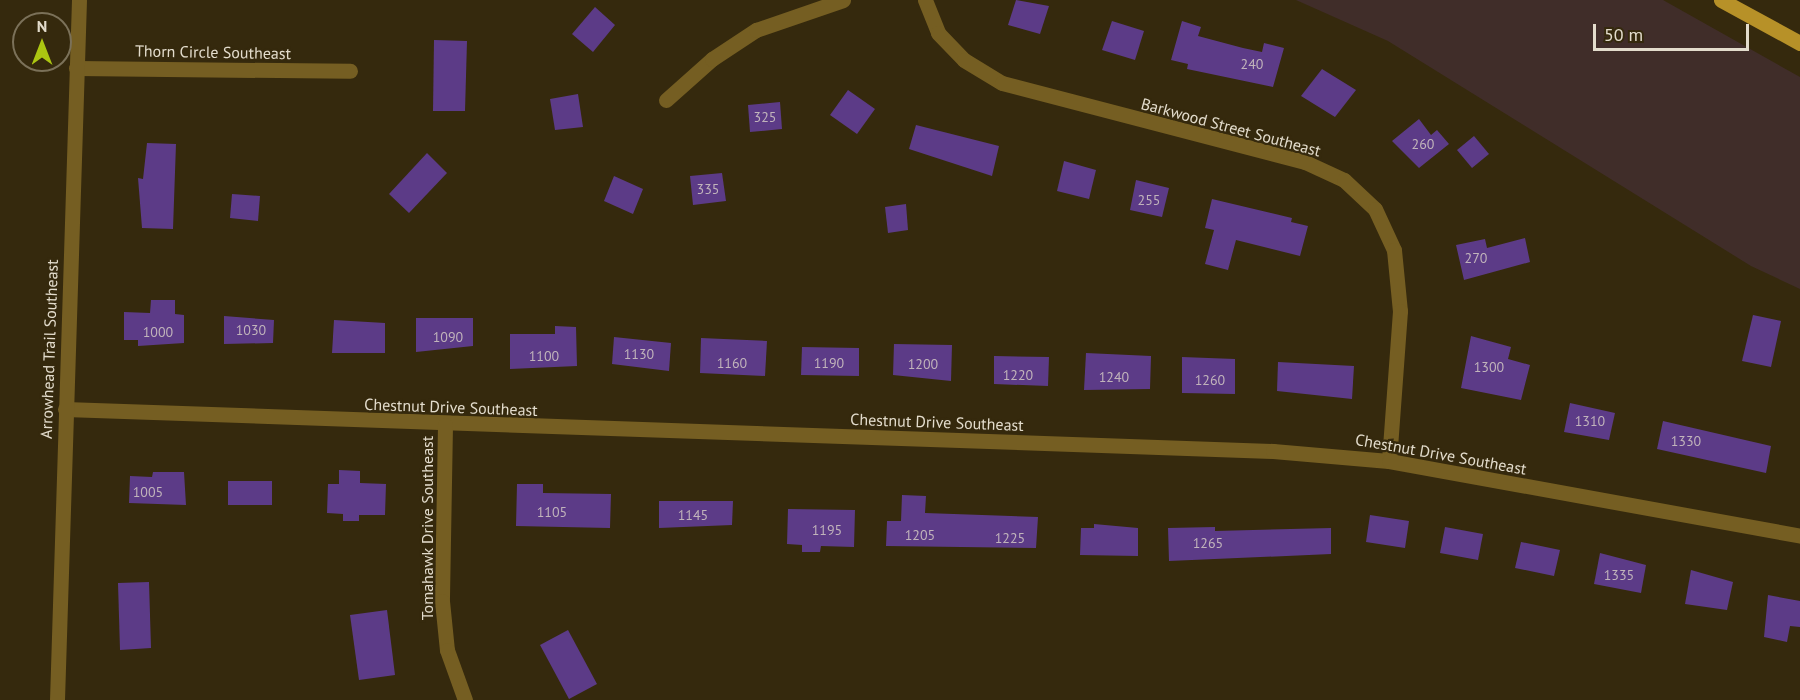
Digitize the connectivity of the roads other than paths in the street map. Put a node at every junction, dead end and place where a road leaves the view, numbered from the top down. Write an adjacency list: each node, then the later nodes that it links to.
1 (79, 0): 6 (street, Arrowhead Trail Southeast)
2 (843, 0): 8 (street)
3 (925, 0): 11 (street, Barkwood Street Southeast)
4 (1721, 0): 5 (main road)
5 (1800, 43)
6 (76, 68): 7 (street, Thorn Circle Southeast); 9 (street, Arrowhead Trail Southeast)
7 (350, 71)
8 (666, 100)
9 (65, 409): 10 (street, Chestnut Drive Southeast); 13 (street, Arrowhead Trail Southeast)
10 (445, 425): 11 (street, Chestnut Drive Southeast); 14 (street, Tomahawk Drive Southeast)
11 (1389, 461): 12 (street, Chestnut Drive Southeast)
12 (1800, 536)
13 (57, 700)
14 (465, 700)

